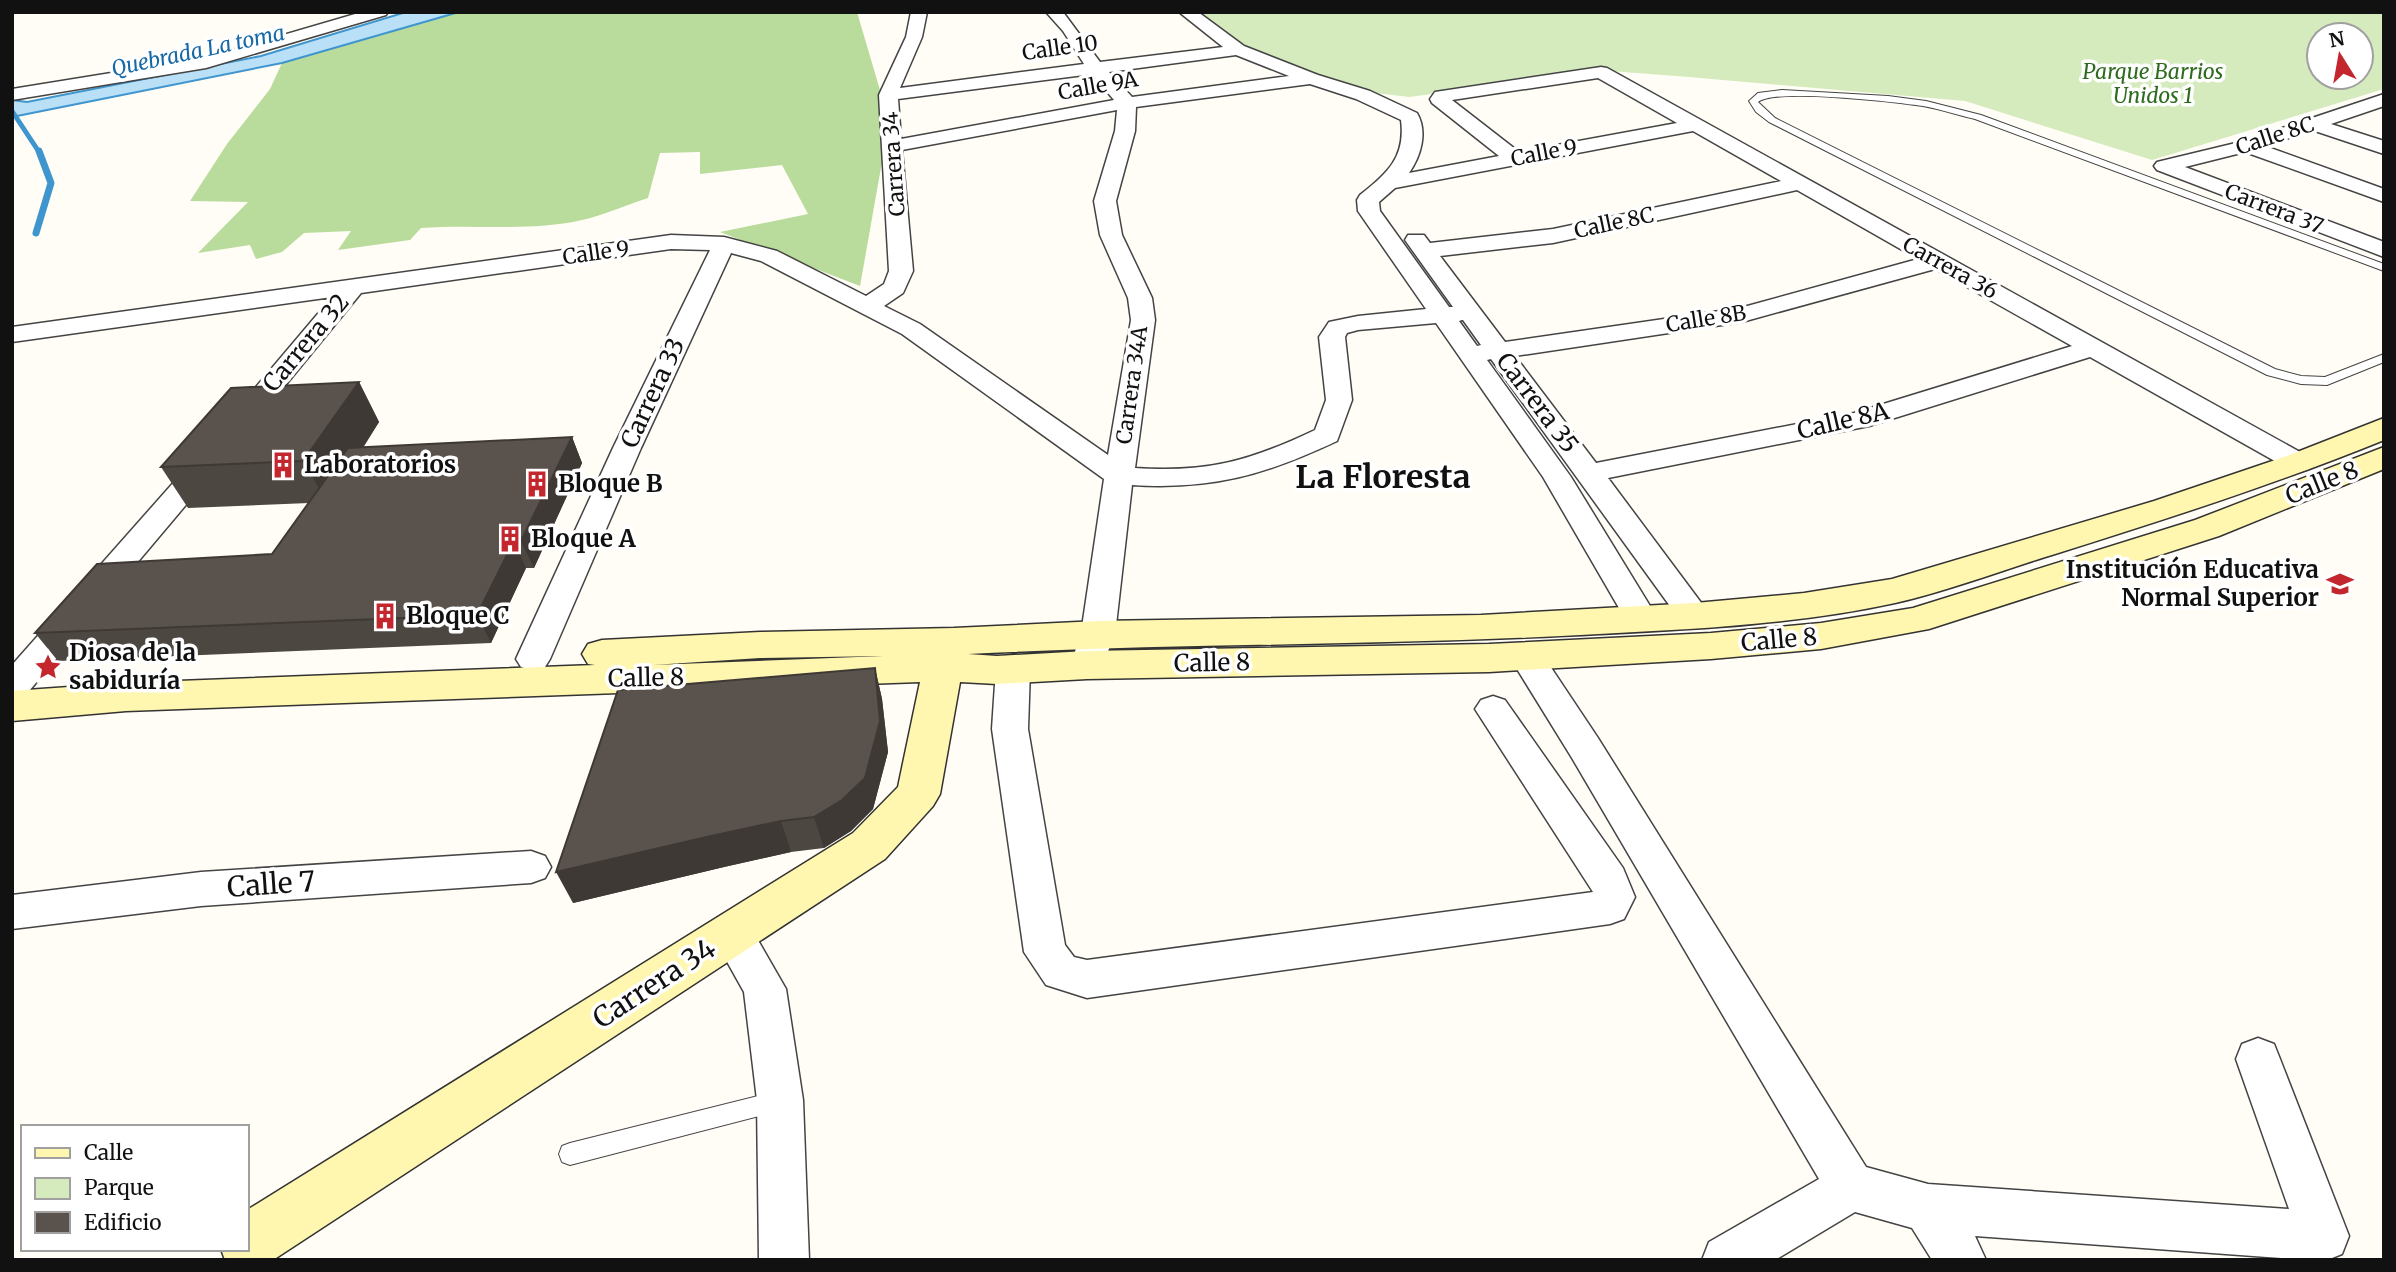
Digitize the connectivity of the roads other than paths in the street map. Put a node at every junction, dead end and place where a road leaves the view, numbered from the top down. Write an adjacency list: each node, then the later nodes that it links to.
1 (380, 12): 8 (street)
2 (919, 12): 9 (street, Carrera 34)
3 (1054, 12): 6 (street)
4 (1187, 12): 5 (street, Carrera 35)
5 (1238, 50): 6 (street, Calle 10); 7 (street, Carrera 35)
6 (1094, 66): 9 (street, Calle 10); 11 (street)
7 (1312, 79): 11 (street, Calle 9A); 20 (street, Carrera 35)
8 (13, 95)
9 (888, 95): 14 (street, Carrera 34)
10 (2384, 100): 12 (street, Calle 8C)
11 (1127, 103): 14 (street, Calle 9A); 42 (street, Carrera 34A)
12 (2312, 124): 15 (street, Calle 8C); 16 (street)
13 (1696, 125): 17 (street, Calle 9); 17 (street, Carrera 36); 19 (street, Carrera 36)
14 (893, 146): 30 (street, Carrera 34)
15 (2246, 146): 18 (street, Calle 8C); 21 (street)
16 (2384, 148)
17 (1515, 159): 20 (street, Calle 9)
18 (2164, 166): 23 (street, Carrera 37)
19 (1801, 183): 26 (street, Calle 8C); 27 (street, Carrera 36)
20 (1386, 186): 26 (street, Carrera 35); 32 (street, Carrera 35)
21 (2384, 196)
22 (2384, 202): 23 (street)
23 (2309, 223): 25 (street, Carrera 37)
24 (724, 244): 29 (street, Calle 9); 30 (street, Calle 9); 48 (street, Carrera 33)
25 (2384, 250)
26 (1424, 251): 31 (street, Carrera 35)
27 (1937, 261): 34 (street, Carrera 36); 35 (street, Calle 8B)
28 (2384, 268): 37 (lane)
29 (355, 285): 33 (street, Calle 9); 50 (street, Carrera 32)
30 (867, 306): 42 (street, Calle 9)
31 (1472, 313): 32 (street); 35 (street, Carrera 35)
32 (1443, 315): 36 (street, Carrera 35); 42 (street)
33 (12, 335)
34 (2092, 348): 40 (street, Carrera 36); 41 (street, Calle 8A)
35 (1499, 351): 36 (street, Calle 8B); 41 (street, Carrera 35)
36 (1471, 355): 44 (street, Carrera 35)
37 (2384, 358)
38 (2384, 428): 40 (main road, Calle 8)
39 (2384, 457): 47 (main road, Calle 8)
40 (2299, 463): 43 (main road, Calle 8)
41 (1589, 473): 43 (street, Carrera 35)
42 (1119, 476): 45 (street, Carrera 34A)
43 (1695, 616): 44 (main road, Calle 8)
44 (1642, 619): 45 (main road, Calle 8)
45 (1093, 649): 46 (main road, Calle 8); 47 (main road, Calle 8); 49 (main road, Calle 8)
46 (949, 654): 48 (main road, Calle 8); 49 (main road, Calle 8); 50 (main road, Calle 8); 54 (main road, Carrera 34)
47 (1526, 656): 58 (street)
48 (533, 659): 50 (main road, Calle 8)
49 (1013, 669): 51 (street)
50 (14, 688)
51 (1493, 709)
52 (531, 867): 53 (street, Calle 7)
53 (12, 912)
54 (732, 933): 56 (street); 60 (main road, Carrera 34)
55 (2258, 1059): 59 (street)
56 (780, 1100): 57 (lane); 61 (street)
57 (570, 1154)
58 (1851, 1187): 59 (street); 62 (street)
59 (1928, 1208): 63 (street)
60 (248, 1242)
61 (784, 1260)
62 (1727, 1260)
63 (1961, 1260)

